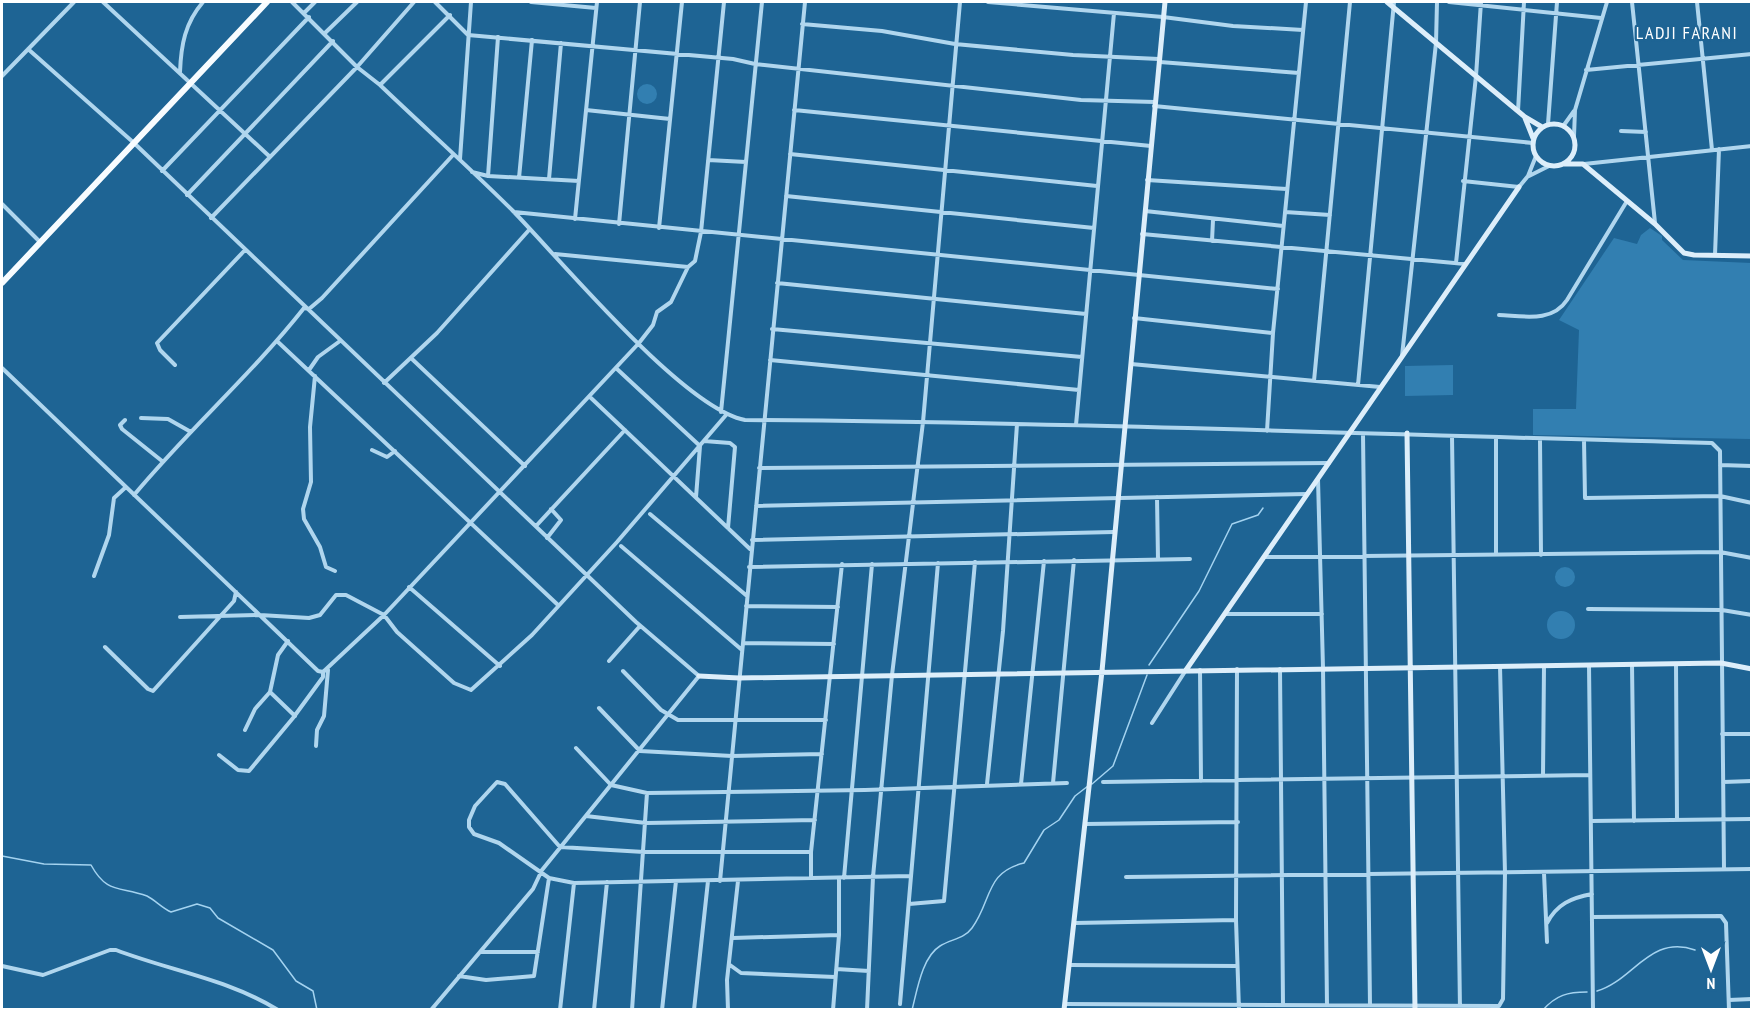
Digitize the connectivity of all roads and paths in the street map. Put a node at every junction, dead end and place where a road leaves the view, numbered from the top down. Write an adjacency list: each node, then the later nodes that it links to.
1 (74, 2): 54 (street)
2 (103, 2): 67 (street)
3 (203, 2): 67 (street)
4 (267, 2): 71 (main road)
5 (292, 2): 36 (street)
6 (315, 2): 36 (street)
7 (357, 2): 45 (street)
8 (414, 2): 64 (street)
9 (435, 2): 39 (street)
10 (471, 2): 46 (street)
11 (531, 2): 34 (street)
12 (597, 2): 34 (street)
13 (640, 2): 55 (street)
14 (682, 2): 56 (street)
15 (724, 2): 59 (street)
16 (762, 2): 62 (street)
17 (805, 2): 43 (street)
18 (960, 2): 52 (street)
19 (988, 2): 31 (street)
20 (1165, 2): 41 (street)
21 (1306, 2): 44 (street)
22 (1350, 2): 85 (street)
23 (1387, 2): 33 (street)
24 (1437, 2): 51 (street)
25 (1449, 2): 32 (street)
26 (1524, 2): 35 (street)
27 (1557, 2): 38 (street)
28 (1607, 2): 42 (street)
29 (1632, 2): 63 (street)
30 (1697, 2): 60 (street)
31 (1006, 3): 37 (street)
32 (1480, 3): 35 (street); 70 (street)
33 (1394, 5): 51 (street); 90 (street)
34 (596, 8): 53 (street)
35 (1523, 10): 38 (street); 80 (street)
36 (304, 13): 40 (street)
37 (1114, 13): 41 (street); 58 (street)
38 (1556, 13): 42 (street); 86 (street)
39 (450, 15): 46 (street); 73 (street)
40 (309, 17): 45 (street); 76 (street)
41 (1163, 17): 44 (street); 61 (street)
42 (1601, 18): 66 (street)
43 (802, 24): 52 (street); 65 (street)
44 (1303, 30): 68 (street)
45 (326, 33): 49 (street)
46 (468, 35): 47 (street); 110 (street)
47 (498, 37): 48 (street); 119 (street)
48 (532, 40): 50 (street); 121 (street)
49 (333, 41): 64 (street); 93 (street)
50 (561, 43): 53 (street); 122 (street)
51 (1436, 43): 70 (street); 94 (street)
52 (955, 44): 58 (street); 72 (street)
53 (592, 46): 55 (street); 77 (street)
54 (28, 49): 69 (street); 99 (street)
55 (636, 50): 56 (street); 81 (street)
56 (677, 54): 59 (street); 83 (street)
57 (1752, 54): 60 (street)
58 (1109, 57): 61 (street); 74 (street)
59 (718, 58): 62 (street); 111 (street)
60 (1702, 59): 63 (street); 103 (street)
61 (1159, 60): 68 (street); 75 (street)
62 (755, 64): 65 (street); 112 (street)
63 (1638, 66): 66 (street); 92 (street)
64 (357, 67): 73 (street); 107 (street)
65 (799, 69): 72 (street); 78 (street)
66 (1586, 70): 79 (street)
67 (180, 72): 71 (street)
68 (1299, 73): 84 (street)
69 (2, 76)
70 (1476, 76): 80 (street); 96 (street)
71 (191, 81): 76 (street); 99 (main road)
72 (951, 85): 74 (street); 87 (street)
73 (380, 86): 105 (street)
74 (1105, 100): 75 (street); 97 (street)
75 (1155, 104): 84 (street); 100 (street)
76 (221, 109): 93 (street); 117 (street)
77 (586, 110): 81 (street); 124 (street)
78 (794, 110): 87 (street); 104 (street)
79 (1575, 110): 88 (street); 95 (street)
80 (1518, 111): 82 (street)
81 (630, 115): 83 (street); 141 (street)
82 (1525, 117): 89 (street); 98 (street)
83 (670, 119): 144 (street)
84 (1295, 119): 85 (street); 128 (street)
85 (1338, 123): 90 (street); 137 (street)
86 (1548, 124): 88 (street); 89 (street)
87 (949, 125): 97 (street); 116 (street)
88 (1564, 125): 95 (street)
89 (1542, 127): 98 (street)
90 (1382, 128): 94 (street); 157 (street)
91 (1621, 131): 92 (street)
92 (1646, 132): 109 (street)
93 (245, 133): 107 (street); 129 (street)
94 (1425, 134): 96 (street); 161 (street)
95 (1574, 136): 106 (street)
96 (1469, 137): 98 (street); 125 (street)
97 (1102, 141): 100 (street); 126 (street)
98 (1533, 141): 108 (street)
99 (134, 144): 117 (street); 151 (main road)
100 (1150, 146): 123 (street)
101 (1752, 146): 102 (street)
102 (1719, 149): 103 (street); 158 (street)
103 (1712, 150): 109 (street)
104 (790, 154): 116 (street); 130 (street)
105 (453, 155): 110 (street); 171 (street)
106 (1574, 155): 113 (street); 114 (street)
107 (269, 156): 138 (street)
108 (1536, 156): 115 (street); 120 (street)
109 (1648, 156): 114 (street); 142 (street)
110 (459, 160): 118 (street)
111 (708, 160): 112 (street); 147 (street)
112 (746, 162): 149 (street)
113 (1564, 164): 114 (street); 115 (street)
114 (1582, 165): 131 (street)
115 (1549, 166): 120 (street)
116 (945, 170): 126 (street); 135 (street)
117 (162, 171): 129 (street)
118 (472, 172): 119 (street); 134 (street)
119 (488, 176): 121 (street)
120 (1528, 176): 127 (street)
121 (519, 178): 122 (street)
122 (549, 179): 124 (street)
123 (1147, 180): 128 (street); 133 (street)
124 (579, 181): 139 (street)
125 (1463, 181): 127 (street); 162 (street)
126 (1097, 186): 145 (street)
127 (1519, 187): 163 (street)
128 (1287, 189): 136 (street)
129 (187, 195): 138 (street)
130 (786, 196): 135 (street); 150 (street)
131 (1627, 201): 142 (street); 173 (street)
132 (2, 204): 151 (street)
133 (1144, 211): 140 (street); 148 (street)
134 (514, 212): 139 (street); 146 (street)
135 (942, 212): 145 (street); 159 (street)
136 (1285, 212): 137 (street); 143 (street)
137 (1330, 215): 155 (street)
138 (211, 218): 154 (street)
139 (576, 219): 141 (street)
140 (1213, 220): 143 (street); 152 (street)
141 (619, 224): 144 (street)
142 (1655, 224): 158 (street)
143 (1284, 226): 153 (street)
144 (659, 228): 147 (street)
145 (1094, 228): 165 (street)
146 (529, 230): 156 (street); 183 (street)
147 (701, 232): 149 (street); 164 (street)
148 (1143, 234): 152 (street); 166 (street)
149 (739, 236): 150 (street); 199 (street)
150 (781, 240): 159 (street); 168 (street)
151 (39, 241): 167 (main road)
152 (1212, 241): 153 (street)
153 (1282, 247): 155 (street); 169 (street)
154 (244, 250): 171 (street); 185 (street)
155 (1326, 251): 157 (street); 193 (street)
156 (555, 254): 164 (street); 180 (street)
157 (1369, 255): 161 (street); 195 (street)
158 (1715, 255): 160 (street)
159 (938, 256): 165 (street); 170 (street)
160 (1752, 256)
161 (1411, 259): 162 (street); 182 (street)
162 (1456, 263): 163 (street)
163 (1466, 264): 182 (street)
164 (688, 267): 180 (street)
165 (1090, 272): 166 (street); 172 (street)
166 (1138, 277): 169 (street); 174 (street)
167 (2, 283)
168 (777, 284): 170 (street); 175 (street)
169 (1278, 290): 176 (street)
170 (934, 299): 172 (street); 179 (street)
171 (304, 308): 177 (street); 178 (street)
172 (1086, 314): 181 (street)
173 (1499, 315)
174 (1134, 318): 176 (street); 186 (street)
175 (772, 329): 179 (street); 184 (street)
176 (1273, 333): 192 (street)
177 (340, 341): 189 (street); 194 (street)
178 (278, 342): 189 (street); 210 (street)
179 (929, 343): 181 (street); 190 (street)
180 (639, 344): 188 (street); 199 (street)
181 (1082, 357): 197 (street)
182 (1402, 357): 196 (street)
183 (412, 359): 194 (street); 228 (street)
184 (770, 360): 190 (street); 202 (street)
185 (175, 364)
186 (1130, 364): 192 (street); 207 (street)
187 (2, 368): 234 (street)
188 (617, 369): 198 (street); 220 (street)
189 (309, 370): 191 (street)
190 (927, 375): 197 (street); 203 (street)
191 (315, 376): 222 (street); 279 (street)
192 (1270, 377): 193 (street); 209 (street)
193 (1314, 381): 195 (street)
194 (384, 383): 235 (street)
195 (1358, 385): 196 (street)
196 (1381, 388): 211 (street)
197 (1079, 390): 205 (street)
198 (591, 398): 208 (street); 228 (street)
199 (724, 414): 202 (street); 219 (street)
200 (141, 418): 206 (street)
201 (125, 420): 223 (street)
202 (764, 420): 203 (street); 231 (street)
203 (922, 422): 204 (street); 229 (street)
204 (1017, 424): 205 (street); 226 (street)
205 (1076, 425): 207 (street)
206 (179, 426): 210 (street); 216 (street)
207 (1124, 426): 209 (street); 225 (street)
208 (625, 430): 232 (street); 246 (street)
209 (1267, 430): 211 (street)
210 (190, 432): 216 (street)
211 (1349, 433): 213 (street); 224 (street)
212 (1407, 433): 213 (street); 214 (street); 261 (street)
213 (1363, 434): 264 (street)
214 (1452, 436): 215 (street); 262 (street)
215 (1496, 437): 217 (street); 259 (street)
216 (185, 438): 223 (street)
217 (1540, 438): 218 (street); 260 (street)
218 (1584, 440): 227 (street); 238 (street)
219 (704, 441): 220 (street); 250 (street)
220 (700, 446): 232 (street); 241 (street)
221 (372, 450): 222 (street)
222 (395, 451): 248 (street)
223 (162, 461): 237 (street)
224 (1329, 463): 225 (street); 233 (street)
225 (1121, 464): 226 (street); 239 (street)
226 (1015, 465): 229 (street); 242 (street)
227 (1720, 465): 230 (street); 238 (street)
228 (525, 466): 235 (street)
229 (918, 466): 231 (street); 243 (street)
230 (1752, 466)
231 (759, 468): 245 (street)
232 (674, 477): 241 (street); 280 (street)
233 (1318, 478): 236 (street); 265 (street)
234 (126, 488): 237 (street); 281 (street)
235 (501, 491): 248 (street); 249 (street)
236 (1308, 494): 240 (street); 263 (street)
237 (134, 495): 283 (street)
238 (1720, 496): 244 (street); 258 (street)
239 (1118, 497): 240 (street); 242 (street); 251 (street)
240 (1157, 497): 267 (street)
241 (696, 498): 250 (street)
242 (1013, 499): 243 (street); 252 (street)
243 (913, 502): 245 (street); 253 (street)
244 (1752, 503)
245 (756, 506): 255 (street)
246 (551, 509): 249 (street); 254 (street)
247 (650, 514): 284 (street)
248 (472, 522): 282 (street); 285 (street)
249 (536, 526): 254 (street)
250 (728, 529): 257 (street)
251 (1114, 531): 252 (street); 270 (street)
252 (1010, 534): 253 (street); 271 (street)
253 (909, 536): 255 (street); 275 (street)
254 (547, 538): 280 (street)
255 (752, 540): 257 (street)
256 (621, 546): 302 (street)
257 (750, 549): 278 (street)
258 (1720, 552): 260 (street); 266 (street); 289 (street)
259 (1496, 555): 260 (street); 262 (street)
260 (1541, 555)
261 (1409, 556): 262 (street); 264 (street); 311 (street)
262 (1454, 556): 312 (street)
263 (1264, 557): 265 (street); 290 (street)
264 (1365, 557): 265 (street); 314 (street)
265 (1320, 558): 291 (street)
266 (1752, 558)
267 (1158, 559): 268 (street); 270 (street)
268 (1190, 559)
269 (1074, 560): 270 (street); 272 (street); 324 (street)
270 (1112, 560): 322 (street)
271 (1007, 561): 272 (street); 274 (street); 325 (street)
272 (1044, 561): 323 (street)
273 (938, 562): 274 (street); 275 (street); 328 (street)
274 (975, 562): 326 (street)
275 (907, 563): 277 (street); 327 (street)
276 (842, 564): 277 (street); 278 (street); 287 (street)
277 (872, 564): 331 (street)
278 (749, 567): 284 (street)
279 (335, 571)
280 (587, 574): 285 (street); 297 (street)
281 (94, 576)
282 (409, 587): 293 (street); 308 (street)
283 (236, 591): 292 (street); 295 (street)
284 (747, 596): 286 (street)
285 (558, 605): 308 (street)
286 (746, 606): 287 (street); 299 (street)
287 (838, 607): 300 (street)
288 (1588, 609): 289 (street)
289 (1722, 610): 294 (street); 304 (street)
290 (1225, 614): 291 (street); 318 (street)
291 (1322, 614): 313 (street)
292 (260, 615): 293 (street); 295 (street); 298 (street)
293 (384, 615): 308 (street); 320 (street)
294 (1752, 615)
295 (220, 616): 296 (street); 301 (street)
296 (180, 617)
297 (640, 626): 303 (street); 329 (street)
298 (288, 641): 320 (street); 333 (street)
299 (743, 643): 300 (street); 302 (street)
300 (834, 644): 330 (street)
301 (105, 647)
302 (742, 650): 332 (street)
303 (609, 661)
304 (1721, 663): 306 (street); 317 (street); 341 (street)
305 (1632, 664): 306 (street); 307 (street); 381 (street)
306 (1676, 664): 377 (street)
307 (1589, 665): 310 (street); 349 (street)
308 (500, 666)
309 (1500, 666): 310 (street); 312 (street); 352 (street)
310 (1544, 666): 350 (street)
311 (1410, 667): 312 (street); 314 (street); 354 (street)
312 (1456, 667): 351 (street)
313 (1323, 668): 314 (street); 316 (street); 355 (street)
314 (1366, 668): 353 (street)
315 (1237, 669): 316 (street); 319 (street); 356 (street)
316 (1280, 669): 357 (street)
317 (1752, 669)
318 (1186, 670): 319 (street); 322 (street); 339 (street)
319 (1200, 670): 358 (street)
320 (326, 671): 336 (street); 343 (street)
321 (623, 671): 335 (street)
322 (1102, 671): 324 (street); 384 (street)
323 (1032, 672): 324 (street); 325 (street); 365 (street)
324 (1062, 672): 362 (street)
325 (998, 673): 326 (street); 364 (street)
326 (965, 674): 328 (street); 367 (street)
327 (892, 675): 328 (street); 331 (street); 368 (street)
328 (928, 675): 369 (street)
329 (699, 676): 332 (street); 335 (street)
330 (831, 676): 331 (street); 332 (street); 338 (street)
331 (862, 676): 371 (street)
332 (739, 678): 337 (street)
333 (270, 692): 336 (street); 340 (street)
334 (599, 708): 345 (street)
335 (670, 714): 337 (street); 345 (street)
336 (295, 716): 347 (street)
337 (735, 720): 338 (street); 348 (street)
338 (826, 720): 346 (street)
339 (1152, 723)
340 (245, 730)
341 (1722, 734): 342 (street); 361 (street)
342 (1752, 734)
343 (316, 746)
344 (576, 748): 366 (street)
345 (640, 751): 348 (street); 366 (street)
346 (822, 754): 348 (street); 370 (street)
347 (219, 755)
348 (732, 756): 372 (street)
349 (1590, 775): 350 (street); 380 (street)
350 (1543, 776): 352 (street)
351 (1457, 777): 352 (street); 354 (street); 396 (street)
352 (1500, 777): 394 (street)
353 (1368, 778): 354 (street); 355 (street); 401 (street)
354 (1412, 778): 393 (street)
355 (1324, 779): 357 (street); 400 (street)
356 (1238, 780): 357 (street); 358 (street); 383 (street)
357 (1281, 780): 399 (street)
358 (1201, 781): 360 (street)
359 (1752, 781): 361 (street)
360 (1103, 782)
361 (1723, 782): 378 (street)
362 (1053, 783): 363 (street); 365 (street)
363 (1067, 783)
364 (987, 784): 365 (street); 367 (street)
365 (1021, 784)
366 (611, 785): 373 (street); 374 (street)
367 (953, 787): 369 (street); 415 (street)
368 (882, 789): 369 (street); 371 (street); 402 (street)
369 (919, 789): 397 (street)
370 (819, 790): 371 (street); 372 (street); 376 (street)
371 (850, 790): 406 (street)
372 (728, 791): 373 (street); 379 (street)
373 (647, 793): 382 (street)
374 (586, 816): 382 (street); 385 (street)
375 (1752, 819): 378 (street)
376 (815, 820): 379 (street); 387 (street)
377 (1677, 820): 378 (street); 381 (street)
378 (1723, 820): 389 (street)
379 (725, 821): 382 (street); 388 (street)
380 (1591, 821): 381 (street); 392 (street)
381 (1634, 821)
382 (646, 822): 386 (street)
383 (1238, 822): 384 (street); 398 (street)
384 (1085, 824): 418 (street)
385 (560, 848): 386 (street); 391 (street); 391 (street)
386 (644, 852): 388 (street); 412 (street)
387 (811, 852): 388 (street); 405 (street)
388 (722, 853): 407 (street)
389 (1724, 869): 390 (street); 392 (street)
390 (1752, 869)
391 (542, 870): 404 (street); 423 (street)
392 (1591, 872): 395 (street); 414 (street)
393 (1413, 873): 396 (street); 401 (street); 441 (street)
394 (1505, 873): 395 (street); 396 (street); 442 (street)
395 (1544, 873): 419 (street)
396 (1458, 874): 442 (street)
397 (911, 876): 402 (street); 415 (street)
398 (1238, 876): 399 (street); 403 (street); 417 (street)
399 (1282, 876): 400 (street); 436 (street)
400 (1326, 876): 401 (street); 437 (street)
401 (1370, 876): 438 (street)
402 (873, 877): 406 (street); 430 (street)
403 (1126, 877)
404 (549, 878): 413 (street); 424 (street)
405 (811, 878): 406 (street); 410 (street)
406 (842, 878): 420 (street)
407 (720, 880): 409 (street); 410 (street)
408 (676, 881): 409 (street); 412 (street); 450 (street)
409 (708, 881): 451 (street)
410 (738, 881): 421 (street)
411 (607, 882): 412 (street); 413 (street); 448 (street)
412 (642, 882): 449 (street)
413 (574, 883): 447 (street)
414 (1592, 894): 416 (street); 419 (street)
415 (909, 904): 435 (street)
416 (1592, 917): 434 (street); 455 (street)
417 (1236, 920): 418 (street); 428 (street)
418 (1074, 923): 426 (street)
419 (1546, 924): 422 (street)
420 (839, 935): 421 (street); 429 (street)
421 (733, 938): 425 (street)
422 (1547, 942)
423 (482, 952): 424 (street); 431 (street)
424 (538, 952): 431 (street)
425 (729, 965): 432 (street); 452 (street)
426 (1070, 965): 428 (street); 439 (street)
427 (2, 966): 443 (street)
428 (1237, 966): 440 (street)
429 (836, 969): 430 (street); 432 (street)
430 (869, 971): 454 (street)
431 (459, 976): 446 (street)
432 (835, 977): 453 (street)
433 (1752, 999): 434 (street)
434 (1729, 1000): 456 (street)
435 (900, 1004)
436 (1283, 1004): 437 (street); 440 (street)
437 (1327, 1005): 438 (street)
438 (1370, 1005): 441 (street)
439 (1064, 1007): 440 (street)
440 (1239, 1007)
441 (1415, 1007): 442 (street)
442 (1460, 1008)
443 (279, 1010)
444 (338, 1010): 445 (street)
445 (344, 1010)
446 (430, 1010)
447 (560, 1010)
448 (594, 1010)
449 (632, 1010)
450 (662, 1010)
451 (694, 1010)
452 (728, 1010)
453 (832, 1010)
454 (867, 1010)
455 (1593, 1010)
456 (1729, 1010)

